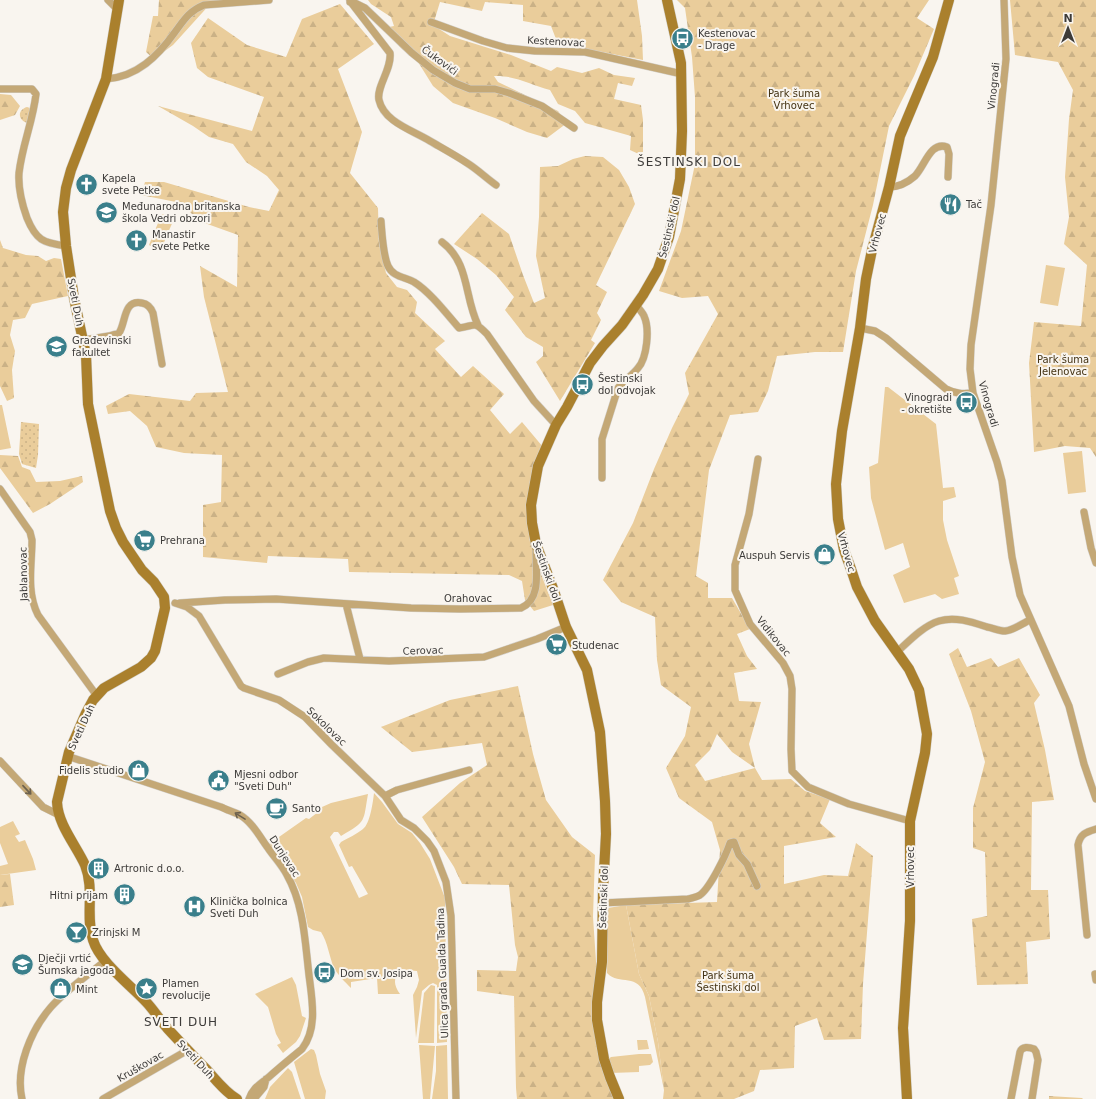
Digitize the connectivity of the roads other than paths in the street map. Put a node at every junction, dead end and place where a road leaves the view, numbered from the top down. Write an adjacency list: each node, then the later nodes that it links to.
1 (108, 0): 7 (street)
2 (269, 0): 10 (street)
3 (667, 0): 9 (street, Šestinski dol)
4 (949, 0): 15 (street, Vrhovec)
5 (1004, 0): 24 (street, Vinogradi)
6 (349, 1): 12 (street, Čukovići); 14 (street, Čukovići)
7 (119, 5): 10 (street, Sveti Duh)
8 (431, 22): 9 (street, Kestenovac)
9 (682, 74): 19 (street, Šestinski dol)
10 (106, 79): 18 (street, Sveti Duh)
11 (1, 89): 18 (street)
12 (574, 128)
13 (948, 177): 15 (street)
14 (496, 186)
15 (889, 187): 21 (street, Vrhovec)
16 (381, 221): 20 (street)
17 (442, 242): 20 (street)
18 (66, 246): 22 (street, Sveti Duh)
19 (637, 306): 25 (street, Šestinski dol); 27 (street)
20 (478, 325): 25 (street)
21 (860, 328): 24 (street); 36 (street, Vrhovec)
22 (84, 340): 23 (street, Sveti Duh); 32 (street, Sveti Duh)
23 (162, 364)
24 (973, 393): 34 (street, Vinogradi)
25 (556, 425): 30 (street, Šestinski dol)
26 (758, 459): 46 (street, Vidikovac)
27 (602, 478)
28 (0, 489): 39 (street, Jablanovac)
29 (1084, 512): 31 (street)
30 (536, 544): 33 (street, Orahovac); 35 (street, Šestinski dol)
31 (1096, 563)
32 (170, 604): 33 (street, Orahovac); 39 (street, Sveti Duh); 43 (street, Sokolovac)
33 (346, 604): 37 (street)
34 (1030, 620): 36 (street); 44 (street, Vinogradi)
35 (566, 627): 37 (street, Cerovac); 49 (street, Šestinski dol)
36 (897, 652): 46 (street, Vrhovec)
37 (360, 659): 38 (street, Cerovac)
38 (278, 674)
39 (97, 696): 40 (street, Sveti Duh)
40 (67, 756): 45 (street, Sveti Duh); 53 (street, Dunjevac, one-way to 40)
41 (0, 761): 45 (street, one-way to 45)
42 (469, 770): 43 (street)
43 (385, 796): 59 (street, Ulica grada Gualda Tadina)
44 (1096, 799)
45 (59, 815): 51 (street, Sveti Duh)
46 (910, 821): 61 (street, Vrhovec)
47 (1096, 829): 50 (street)
48 (757, 886): 49 (street)
49 (602, 903): 60 (street, Šestinski dol)
50 (1087, 936)
51 (105, 961): 52 (street, Sveti Duh); 54 (street)
52 (188, 1050): 55 (street, Kruškovac); 56 (street, Sveti Duh)
53 (266, 1079): 57 (street, Dunjevac); 58 (street, Dunjevac)
54 (22, 1099)
55 (103, 1099)
56 (237, 1099)
57 (249, 1099)
58 (254, 1099)
59 (456, 1099)
60 (619, 1099)
61 (907, 1099)
62 (1011, 1099): 63 (street)
63 (1032, 1099)

